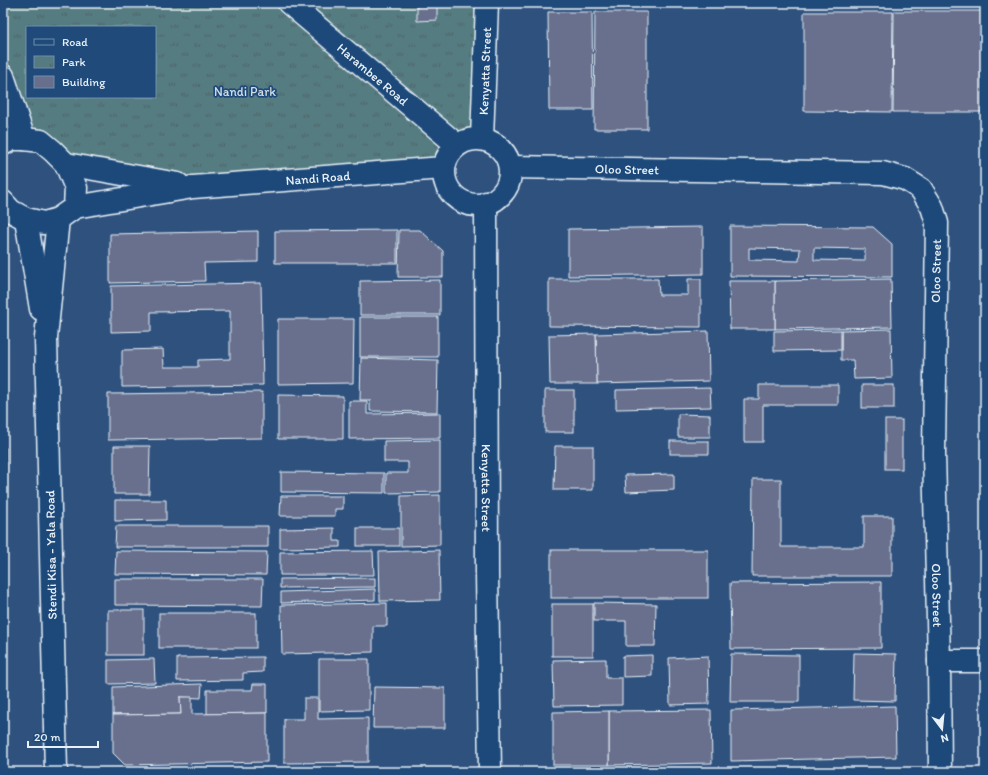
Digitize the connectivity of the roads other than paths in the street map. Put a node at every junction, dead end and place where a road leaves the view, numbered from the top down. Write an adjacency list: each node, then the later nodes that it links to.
1 (289, 3): 6 (main road, Harambee Road)
2 (487, 3): 4 (main road, Kenyatta Street)
3 (3, 76): 5 (main road)
4 (482, 139): 6 (main road); 8 (main road)
5 (13, 141): 7 (main road)
6 (458, 145): 9 (main road)
7 (66, 164): 10 (main road, Nandi Road); 13 (main road, Stendi Kisa - Yala Road)
8 (510, 167): 12 (main road); 16 (main road, Oloo Street)
9 (443, 168): 10 (main road, Nandi Road); 12 (main road)
10 (193, 187): 13 (main road, Nandi Road)
11 (3, 202): 14 (main road)
12 (486, 204): 19 (main road, Kenyatta Street)
13 (66, 213): 14 (main road, Nandi Road); 15 (main road, Stendi Kisa - Yala Road)
14 (26, 219): 15 (main road, Stendi Kisa - Yala Road)
15 (46, 338): 18 (main road, Stendi Kisa - Yala Road)
16 (939, 661): 17 (main road); 20 (main road, Oloo Street)
17 (985, 661)
18 (56, 772)
19 (490, 772)
20 (940, 772)

